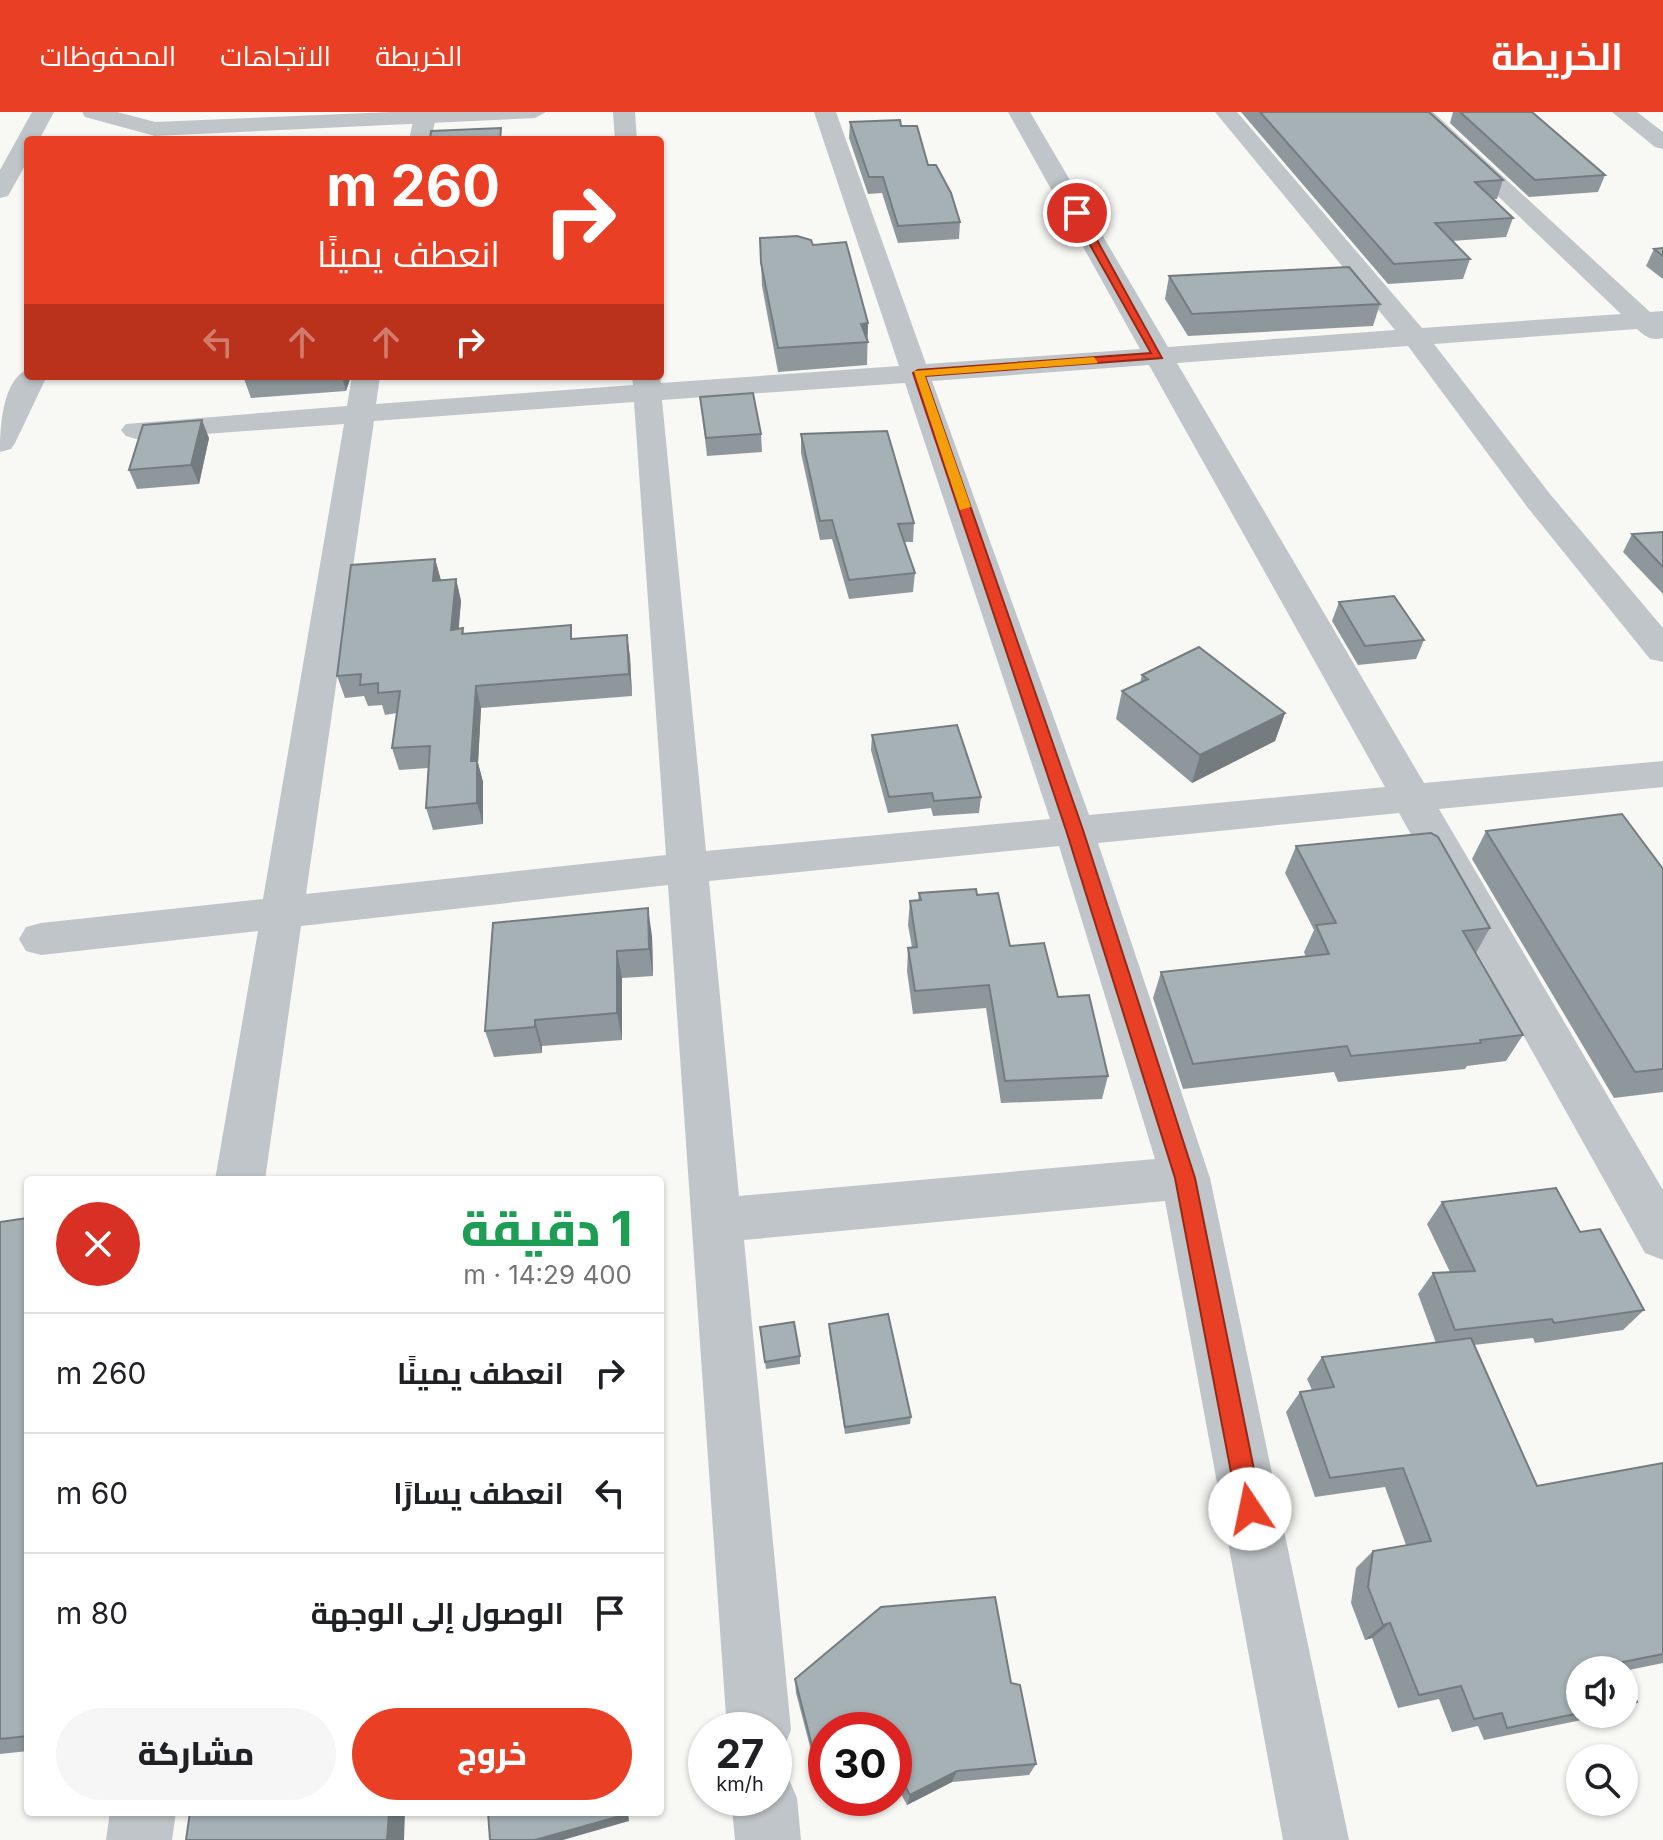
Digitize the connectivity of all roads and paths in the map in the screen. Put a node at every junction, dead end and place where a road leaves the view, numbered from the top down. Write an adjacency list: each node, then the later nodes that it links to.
1 (43, 112): 12 (street)
2 (93, 112): 11 (street)
3 (535, 112): 10 (street)
4 (624, 112): 14 (street)
5 (825, 112): 21 (street)
6 (1019, 112): 20 (street)
7 (1226, 112): 19 (street)
8 (1421, 112): 18 (street)
9 (1623, 112): 15 (street)
10 (426, 114): 11 (street); 13 (street)
11 (156, 127)
12 (30, 136)
13 (421, 136)
14 (626, 136)
15 (1663, 142)
16 (24, 147): 17 (street)
17 (0, 191)
18 (1656, 326): 19 (street)
19 (1415, 337): 20 (street); 28 (street)
20 (1158, 356): 21 (street); 30 (street)
21 (918, 373): 24 (street); 31 (street)
22 (31, 380): 27 (street)
23 (365, 380): 25 (street)
24 (646, 384): 25 (street); 32 (street)
25 (357, 414): 26 (street); 33 (street)
26 (136, 430)
27 (0, 443)
28 (1663, 651)
29 (1663, 774): 30 (street)
30 (1412, 798): 31 (street); 38 (street)
31 (1074, 830): 32 (street); 36 (street)
32 (687, 868): 33 (street); 37 (street)
33 (281, 913): 34 (street); 35 (street)
34 (41, 939)
35 (241, 1176)
36 (1185, 1178): 37 (street); 44 (street)
37 (716, 1220): 39 (street)
38 (1663, 1237)
39 (757, 1712)
40 (142, 1816): 42 (street)
41 (766, 1816): 43 (street)
42 (139, 1840)
43 (768, 1840)
44 (1316, 1840)

